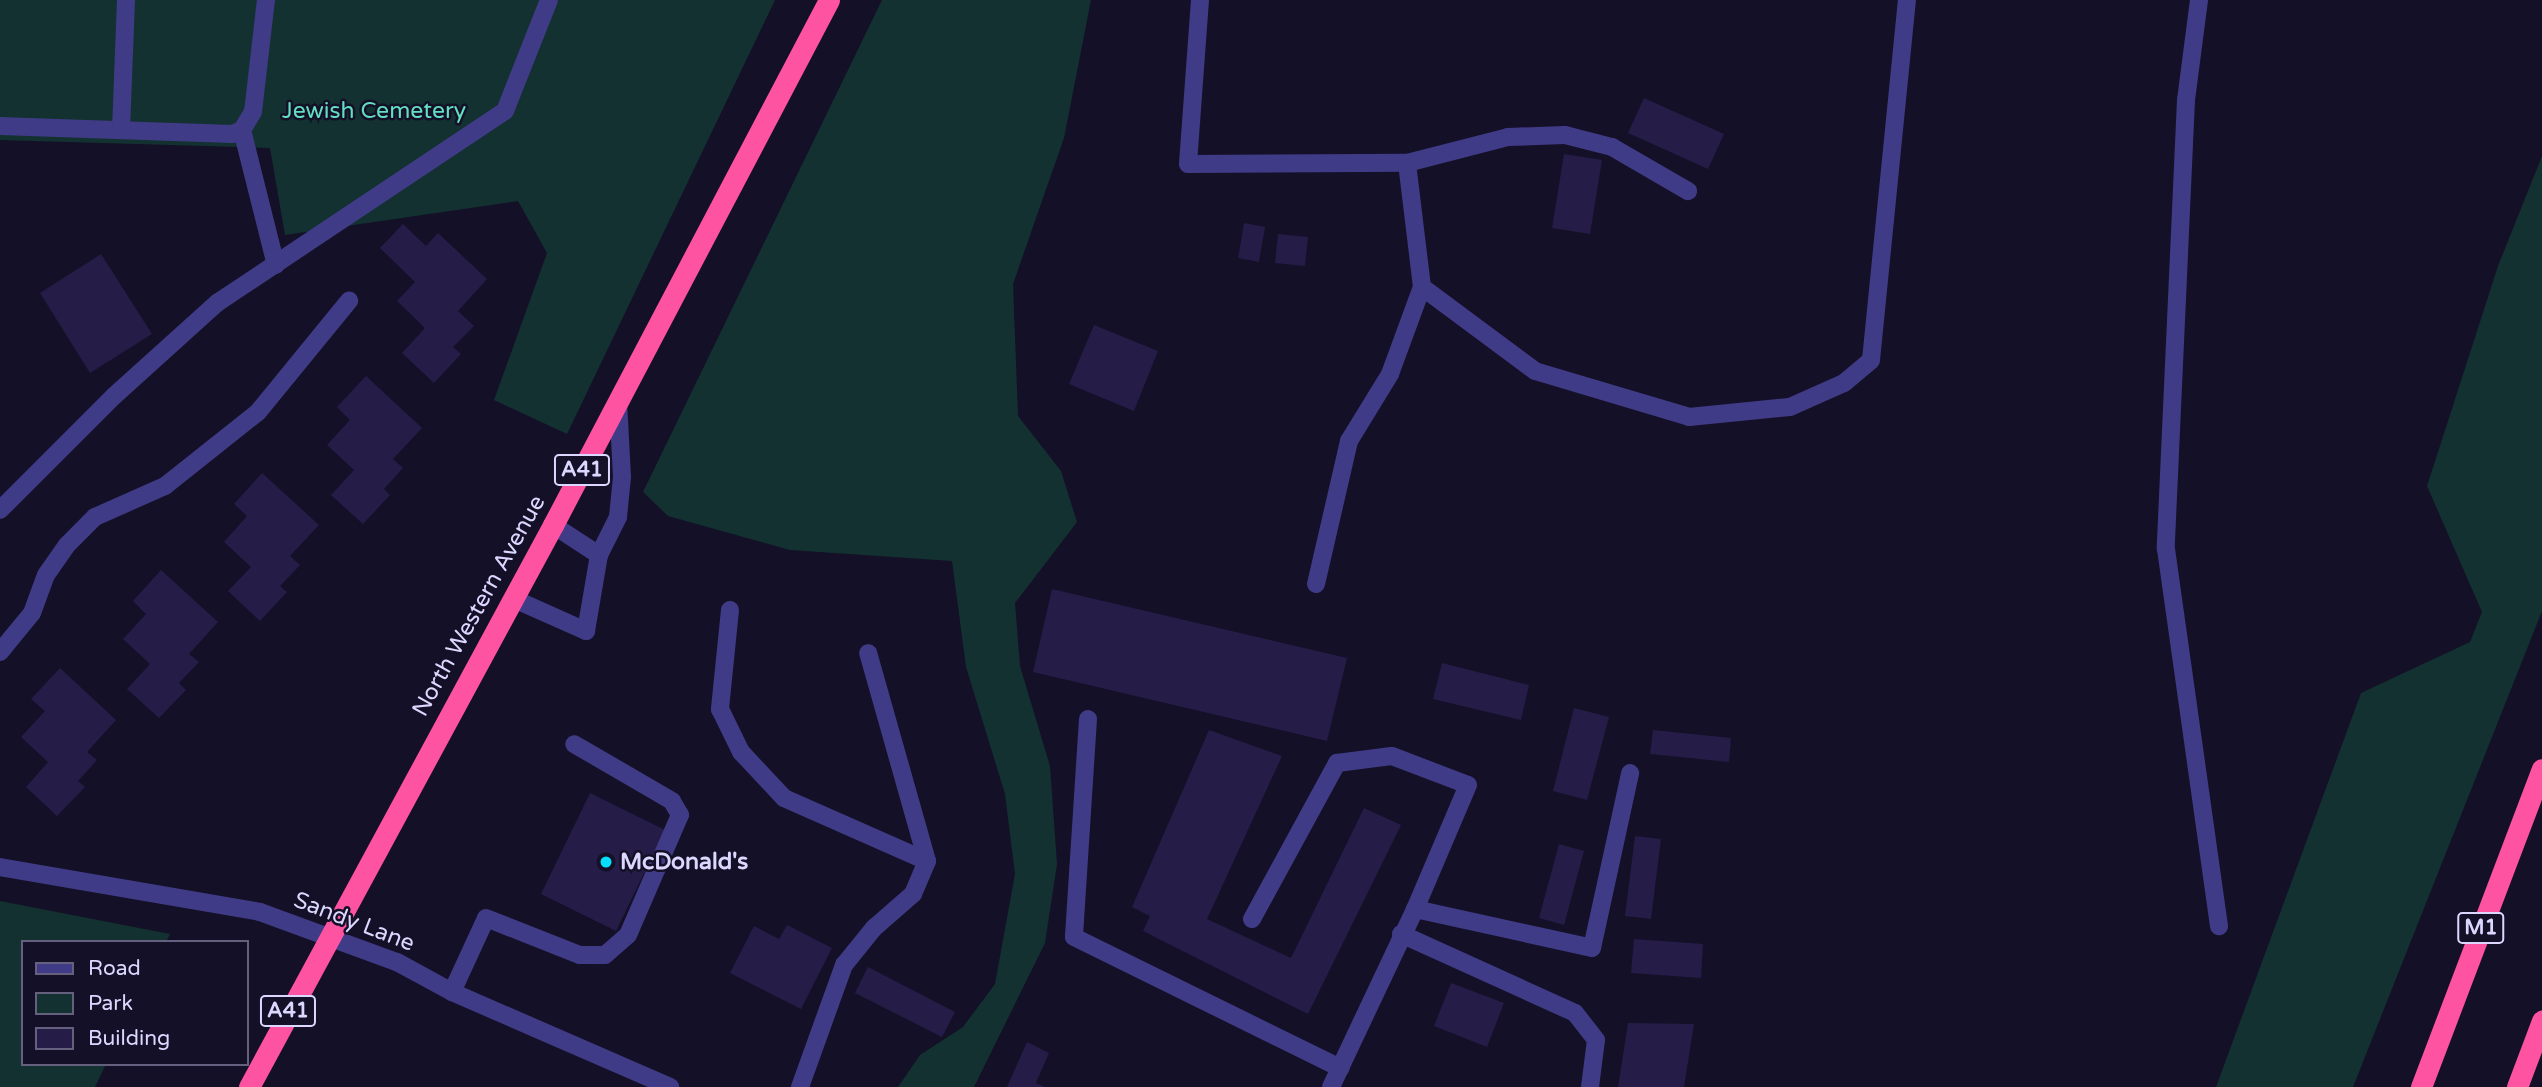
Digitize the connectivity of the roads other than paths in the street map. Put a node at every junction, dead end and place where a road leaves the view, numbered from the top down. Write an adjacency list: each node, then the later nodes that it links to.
1 (126, 0): 9 (street)
2 (265, 0): 10 (street)
3 (549, 0): 13 (street)
4 (829, 0): 16 (highway, North Western Avenue / A41)
5 (1200, 0): 11 (street)
6 (1907, 0): 14 (street)
7 (2199, 0): 33 (street)
8 (0, 126): 9 (street)
9 (121, 130): 10 (street)
10 (242, 130): 13 (street)
11 (1407, 163): 12 (street); 14 (street)
12 (1688, 191)
13 (276, 265): 17 (street)
14 (1422, 287): 20 (street)
15 (349, 301): 23 (street)
16 (618, 401): 18 (highway, North Western Avenue / A41); 19 (street)
17 (0, 510)
18 (553, 526): 19 (street); 21 (highway, North Western Avenue / A41)
19 (599, 555): 21 (street)
20 (1316, 584)
21 (513, 599): 35 (highway, North Western Avenue / A41)
22 (730, 610): 29 (street)
23 (0, 652)
24 (868, 653): 29 (street)
25 (1088, 719): 38 (street)
26 (574, 744): 36 (street)
27 (2542, 769): 44 (highway, M1)
28 (1630, 772): 31 (street)
29 (926, 861): 41 (street)
30 (0, 867): 35 (street, Sandy Lane)
31 (1415, 909): 32 (street); 34 (street)
32 (1252, 919)
33 (2219, 926)
34 (1401, 934): 38 (street); 43 (street)
35 (328, 935): 36 (street, Sandy Lane); 39 (highway, North Western Avenue / A41)
36 (452, 992): 40 (street, Sandy Lane)
37 (2542, 1021): 45 (highway)
38 (1340, 1068): 42 (street)
39 (248, 1087)
40 (670, 1087)
41 (800, 1087)
42 (1331, 1087)
43 (1590, 1087)
44 (2421, 1087)
45 (2517, 1087)

